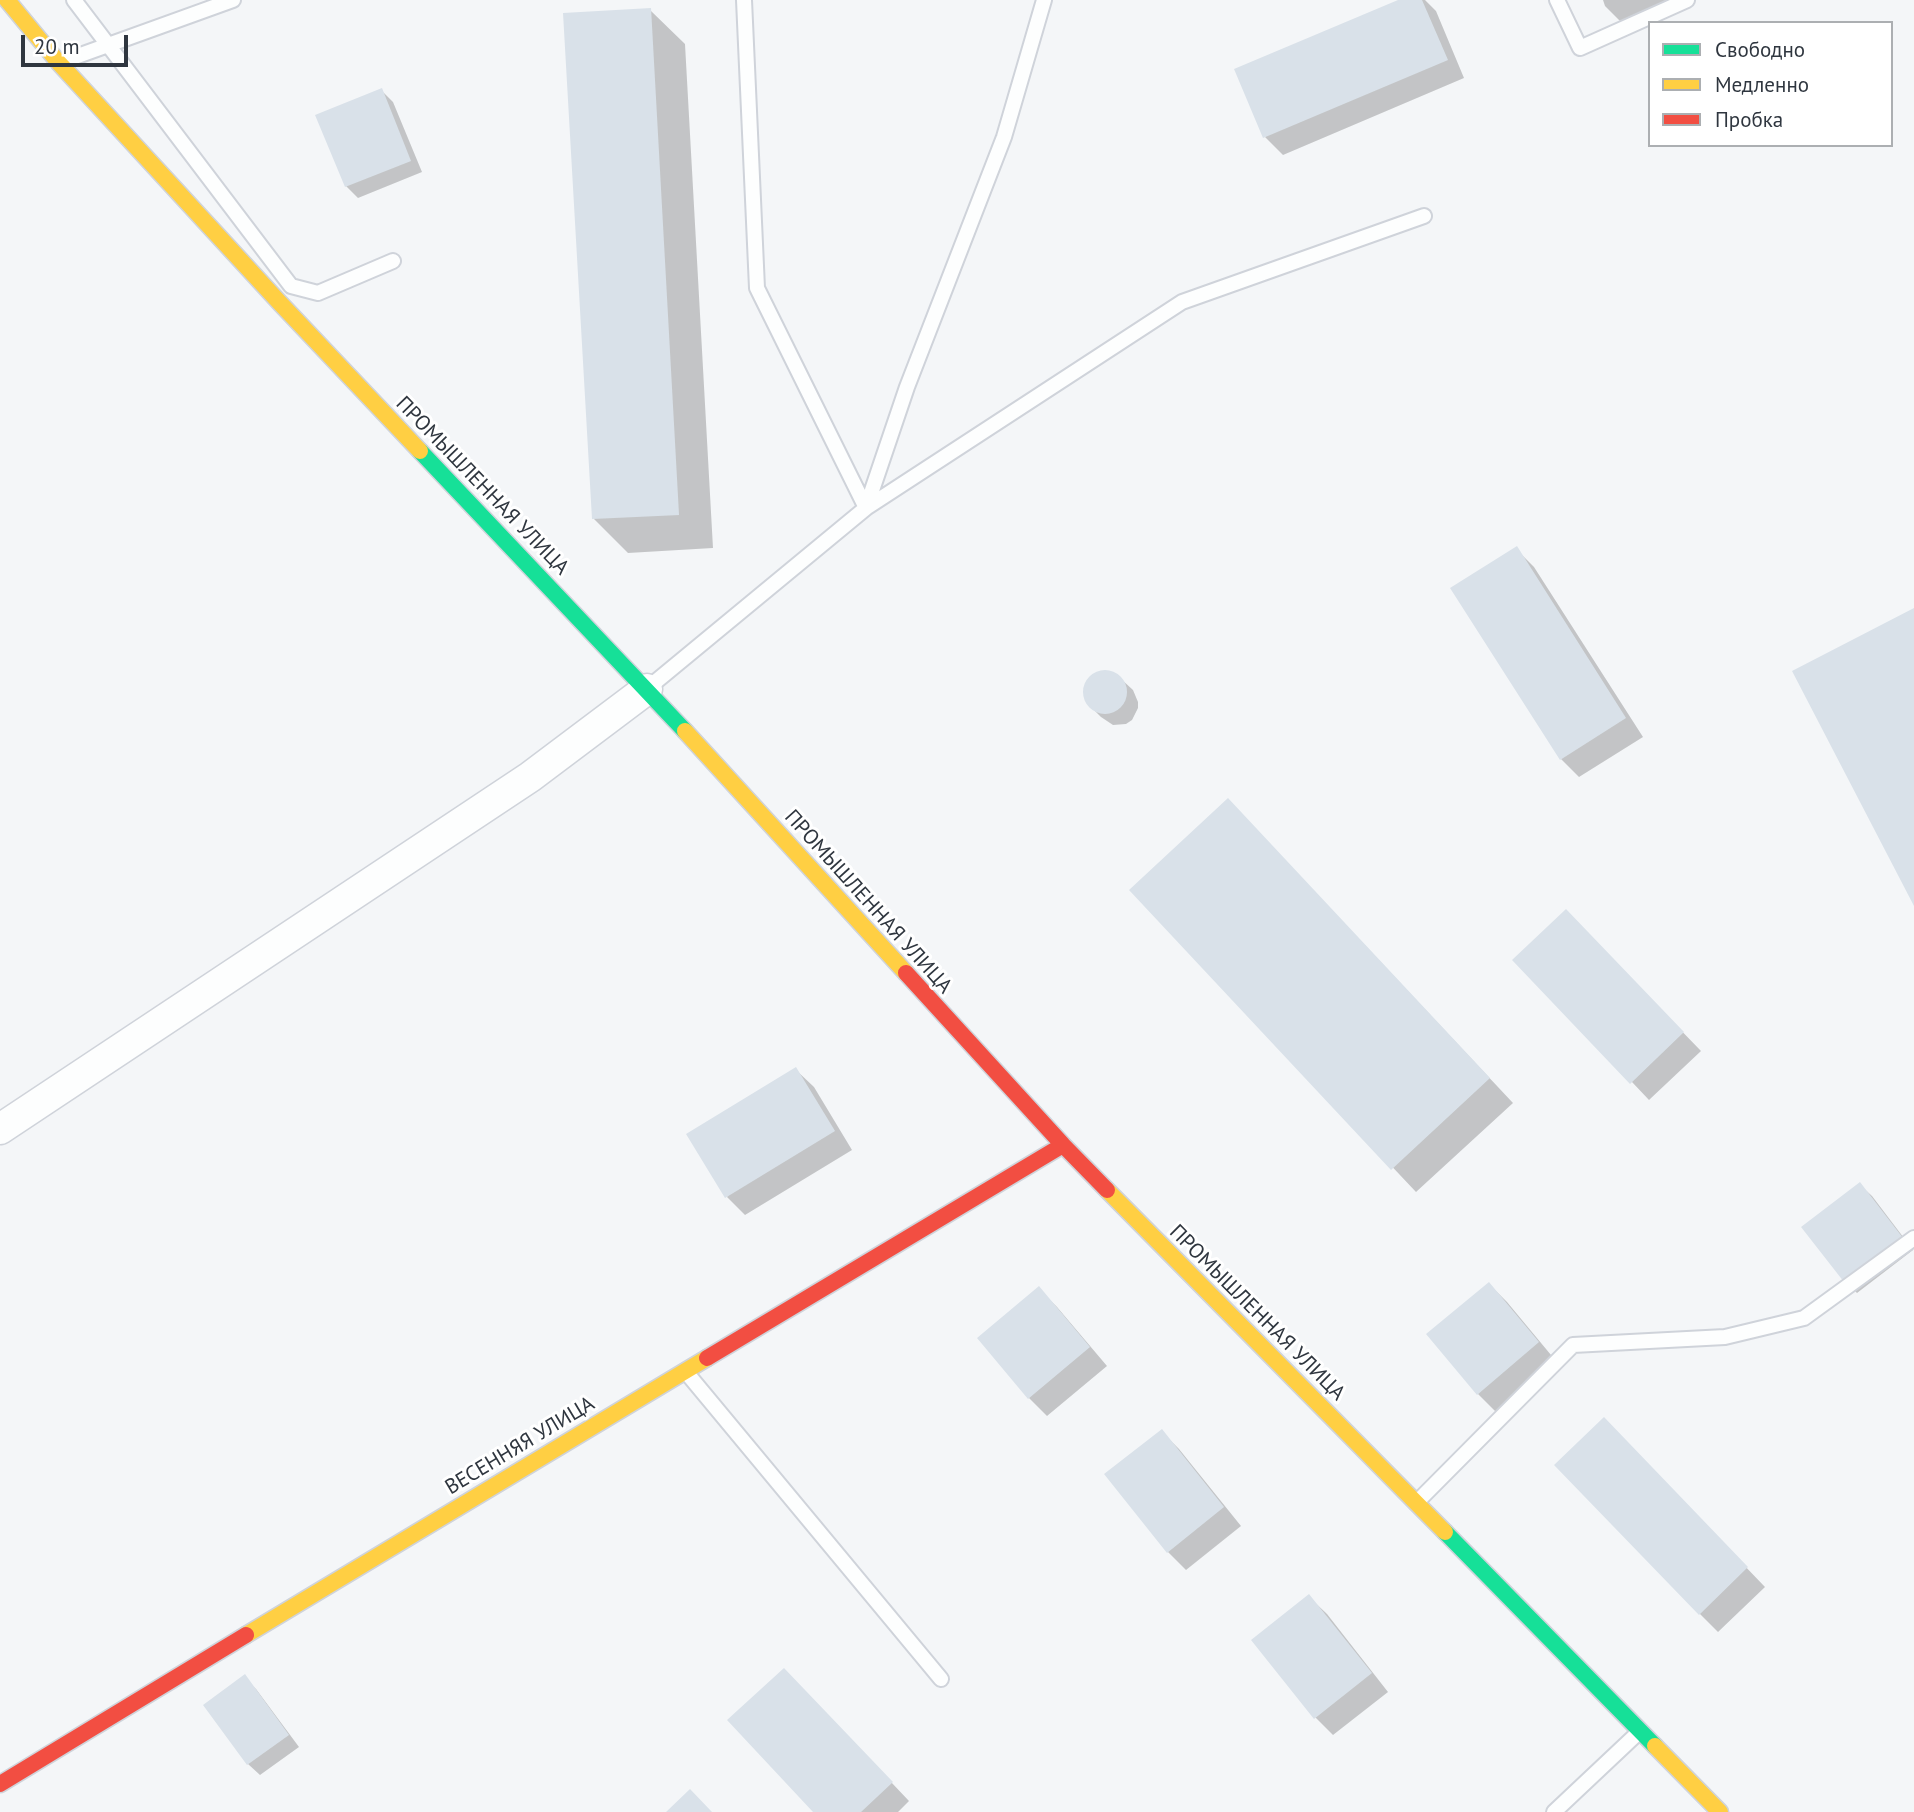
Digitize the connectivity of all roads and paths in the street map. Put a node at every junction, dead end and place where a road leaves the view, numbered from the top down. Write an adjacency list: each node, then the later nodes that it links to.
1 (7, 0): 9 (main road, ПРОМЫШЛЕННАЯ УЛИЦА)
2 (74, 0): 8 (lane)
3 (233, 0): 8 (lane)
4 (744, 0): 14 (lane)
5 (1044, 0): 14 (lane)
6 (1557, 0): 7 (lane)
7 (1687, 0)
8 (107, 46): 9 (lane); 12 (lane)
9 (59, 63): 13 (main road, ПРОМЫШЛЕННАЯ УЛИЦА)
10 (1423, 216): 14 (lane)
11 (393, 261): 12 (lane)
12 (291, 286): 13 (lane)
13 (279, 302): 15 (main road, ПРОМЫШЛЕННАЯ УЛИЦА)
14 (866, 508): 15 (lane)
15 (647, 689): 16 (street); 17 (main road, ПРОМЫШЛЕННАЯ УЛИЦА)
16 (0, 1129)
17 (1063, 1145): 19 (main road, ВЕСЕННЯЯ УЛИЦА); 20 (main road, ПРОМЫШЛЕННАЯ УЛИЦА)
18 (1914, 1238): 20 (lane)
19 (685, 1371): 21 (lane); 23 (main road, ВЕСЕННЯЯ УЛИЦА)
20 (1415, 1504): 22 (main road, ПРОМЫШЛЕННАЯ УЛИЦА)
21 (941, 1679)
22 (1640, 1731): 24 (lane); 25 (main road, ПРОМЫШЛЕННАЯ УЛИЦА)
23 (0, 1784)
24 (1554, 1812)
25 (1720, 1812)

